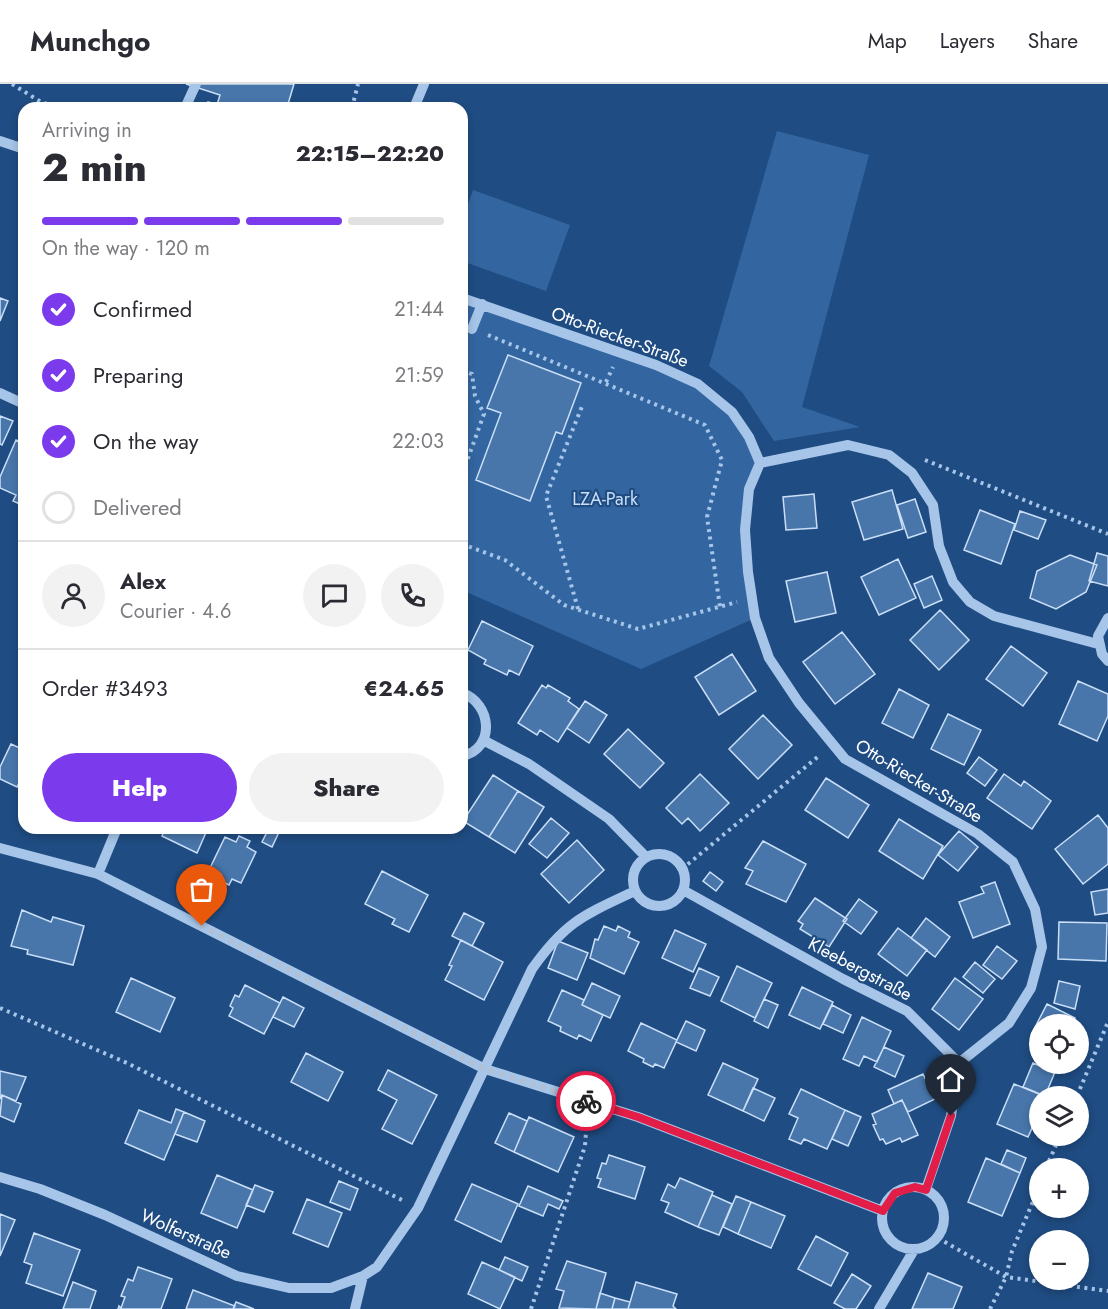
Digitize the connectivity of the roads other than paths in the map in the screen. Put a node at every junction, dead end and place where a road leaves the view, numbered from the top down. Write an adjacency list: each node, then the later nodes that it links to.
1 (196, 84): 3 (street)
2 (424, 84): 4 (street)
3 (188, 102)
4 (416, 102)
5 (0, 141): 6 (street)
6 (18, 147)
7 (468, 300): 8 (street, Otto-Riecker-Straße)
8 (482, 304): 9 (street); 12 (street, Otto-Riecker-Straße)
9 (472, 329)
10 (0, 393): 11 (street)
11 (18, 401)
12 (760, 464): 14 (street); 25 (street, Otto-Riecker-Straße)
13 (1108, 618): 14 (street)
14 (1098, 644): 15 (street)
15 (1108, 661)
16 (468, 696): 17 (street)
17 (483, 740): 18 (street); 21 (street)
18 (468, 753)
19 (115, 834): 22 (street)
20 (0, 848): 22 (street)
21 (646, 857): 23 (street); 24 (street)
22 (98, 874): 26 (street)
23 (683, 890): 24 (street); 25 (street, Kleebergstraße)
24 (635, 891): 26 (street)
25 (959, 1063): 28 (street)
26 (485, 1069): 29 (street); 31 (street, Wolferstraße)
27 (0, 1177): 31 (street, Wolferstraße)
28 (926, 1190): 29 (street); 30 (street)
29 (883, 1211): 30 (street)
30 (914, 1250): 33 (street)
31 (363, 1276): 32 (street)
32 (355, 1309)
33 (879, 1309)

